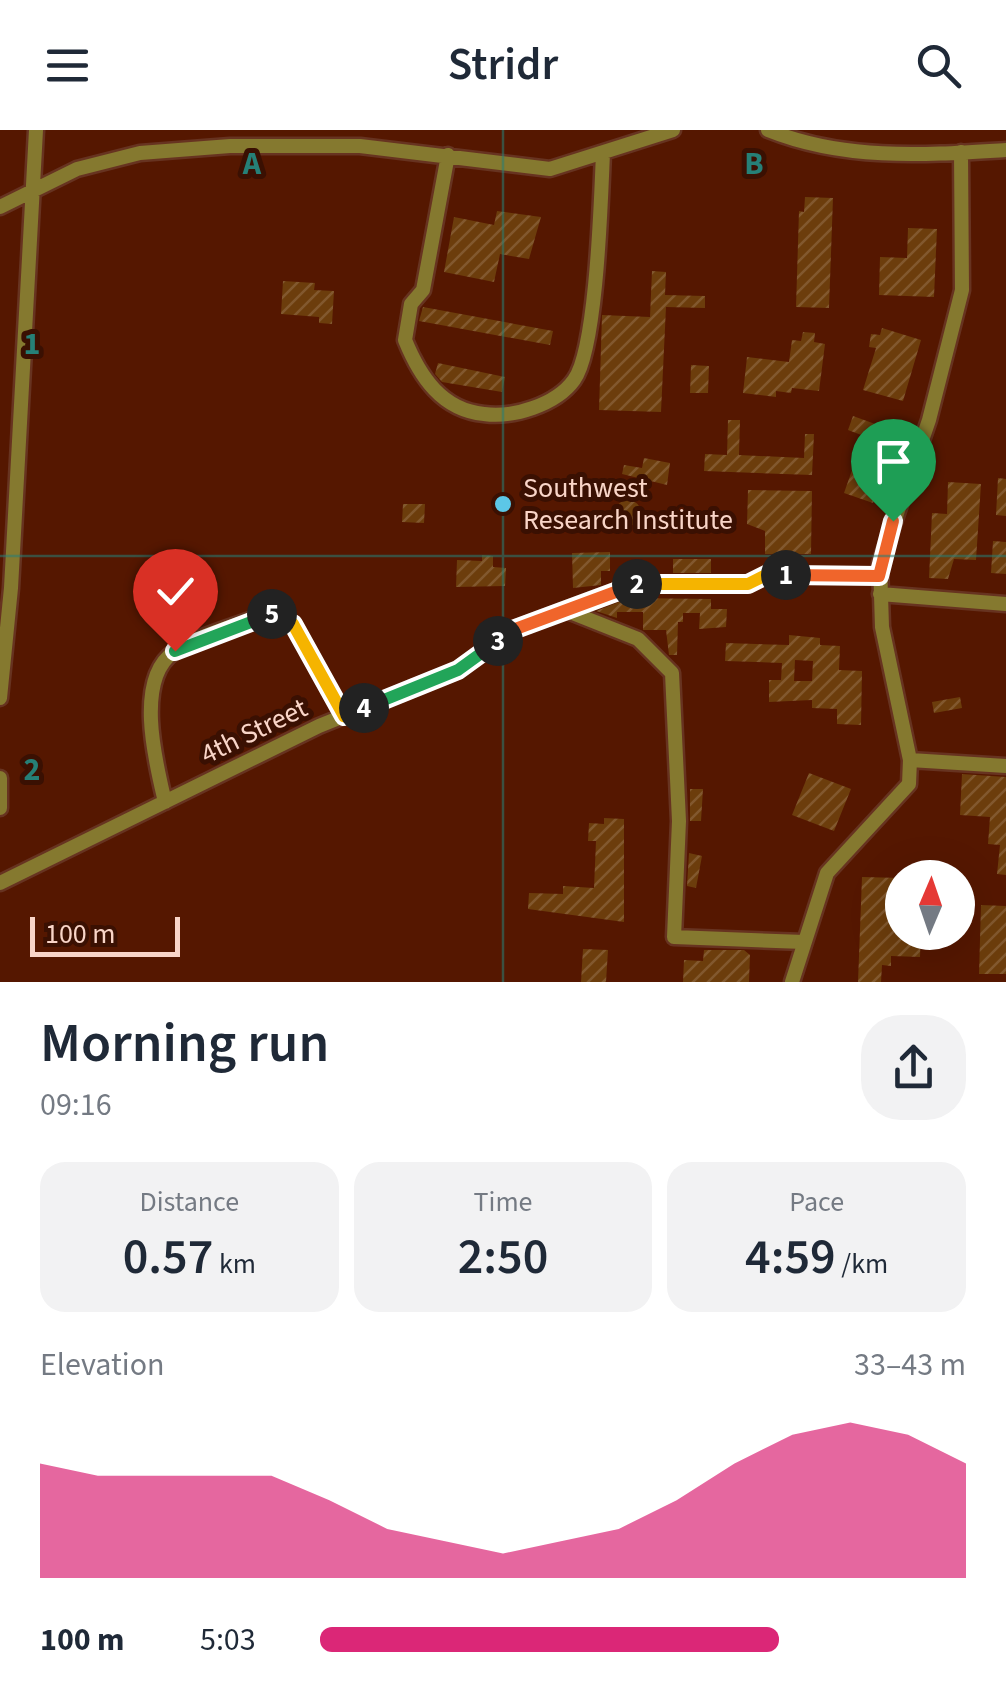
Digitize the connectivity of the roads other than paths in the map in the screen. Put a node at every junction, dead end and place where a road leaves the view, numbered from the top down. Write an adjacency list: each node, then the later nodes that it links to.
1 (36, 130): 8 (street)
2 (672, 130): 6 (street)
3 (768, 130): 5 (street)
4 (1006, 150): 5 (street)
5 (961, 152): 11 (street)
6 (602, 153): 7 (street); 7 (street)
7 (448, 155): 8 (street)
8 (32, 190): 9 (street); 10 (street)
9 (0, 207)
10 (7, 522): 15 (street)
11 (879, 576): 12 (street); 14 (street, 4th Street)
12 (880, 594): 13 (street); 17 (street)
13 (1006, 604)
14 (565, 610): 16 (street, 4th Street); 23 (street)
15 (0, 698)
16 (344, 716): 20 (street, 4th Street); 20 (street)
17 (910, 760): 18 (street); 23 (street)
18 (1006, 766)
19 (0, 778): 21 (street)
20 (165, 802): 22 (street, 4th Street)
21 (0, 808)
22 (0, 883)
23 (804, 942): 24 (street)
24 (792, 982)

